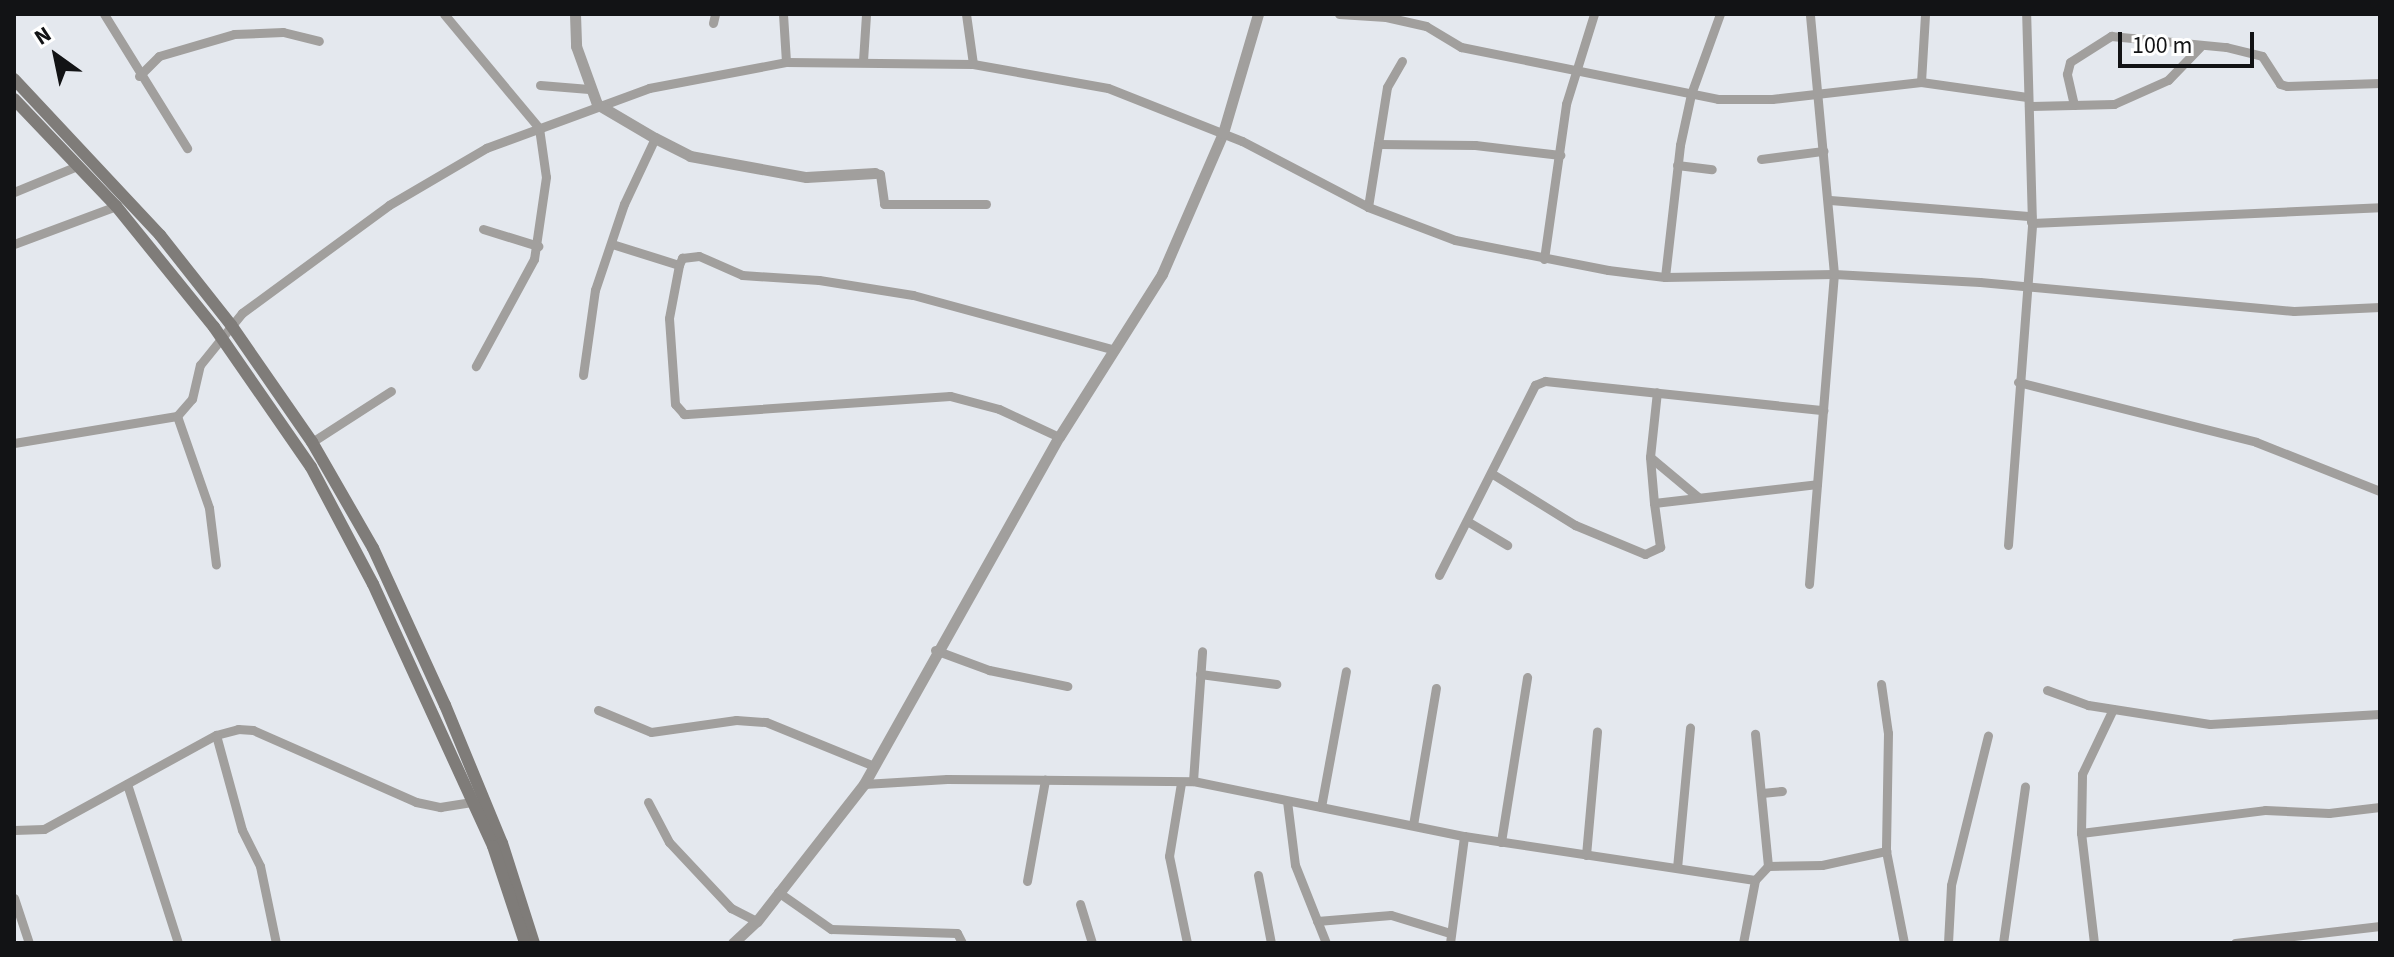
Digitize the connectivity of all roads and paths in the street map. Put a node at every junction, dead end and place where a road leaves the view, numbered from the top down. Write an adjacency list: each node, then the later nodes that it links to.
1 (104, 14): 22 (street)
2 (444, 14): 34 (street)
3 (575, 14): 27 (street)
4 (783, 14): 19 (street)
5 (866, 14): 17 (street)
6 (966, 14): 20 (street)
7 (1255, 14): 35 (street)
8 (1339, 14): 14 (street)
9 (1594, 14): 21 (street)
10 (1720, 14): 29 (street)
11 (1810, 14): 28 (street)
12 (1925, 14): 24 (street)
13 (2026, 14): 31 (street)
14 (1386, 15): 21 (street)
15 (319, 41): 22 (street)
16 (2200, 47): 25 (street); 33 (street); 33 (street)
17 (863, 61): 19 (street); 20 (street)
18 (1402, 61): 37 (street)
19 (786, 62): 32 (street)
20 (973, 64): 35 (street)
21 (1575, 69): 29 (street); 40 (street)
22 (139, 76): 38 (street)
23 (14, 79): 63 (main road)
24 (1921, 82): 28 (street); 31 (street)
25 (2380, 83)
26 (540, 85): 27 (street)
27 (589, 89): 32 (street)
28 (1819, 93): 29 (street); 39 (street)
29 (1691, 94): 42 (street)
30 (14, 99): 43 (main road)
31 (2028, 102): 33 (street); 52 (street)
32 (597, 104): 34 (street); 36 (street)
33 (2074, 105)
34 (539, 128): 56 (street); 63 (street)
35 (1223, 133): 50 (street); 65 (street)
36 (655, 138): 45 (street); 55 (street)
37 (1378, 144): 40 (street); 50 (street)
38 (187, 148)
39 (1823, 151): 41 (street); 47 (street)
40 (1560, 155): 57 (street)
41 (1761, 159)
42 (1677, 165): 44 (street); 60 (street)
43 (77, 166): 46 (street); 49 (main road)
44 (1712, 169)
45 (875, 173): 48 (street)
46 (14, 192)
47 (1830, 200): 52 (street); 59 (street)
48 (986, 204)
49 (116, 206): 54 (street); 64 (main road)
50 (1368, 207): 57 (street)
51 (2380, 207): 52 (street)
52 (2032, 220): 61 (street)
53 (483, 229): 56 (street)
54 (14, 244)
55 (612, 244): 58 (street); 67 (street)
56 (538, 246): 66 (street)
57 (1544, 259): 60 (street)
58 (679, 265): 65 (street); 73 (street)
59 (1834, 274): 60 (street); 61 (street); 71 (street)
60 (1665, 277)
61 (2026, 287): 62 (street); 68 (street)
62 (2380, 307)
63 (231, 325): 64 (street); 74 (main road)
64 (221, 338): 72 (street); 116 (main road)
65 (1115, 350): 73 (street)
66 (476, 366)
67 (583, 375)
68 (2018, 382): 79 (street); 84 (street)
69 (391, 391): 74 (street)
70 (1657, 392): 71 (street); 76 (street); 77 (street)
71 (1823, 410): 78 (street)
72 (177, 416): 75 (street); 85 (street)
73 (1059, 437): 88 (street)
74 (312, 442): 143 (main road)
75 (14, 443)
76 (1650, 457): 80 (street); 81 (street)
77 (1491, 473): 81 (street); 82 (street)
78 (1817, 484): 80 (street); 87 (street)
79 (2380, 491)
80 (1698, 497): 81 (street)
81 (1654, 503)
82 (1467, 521): 83 (street); 86 (street)
83 (1507, 545)
84 (2008, 545)
85 (216, 565)
86 (1439, 575)
87 (1809, 584)
88 (935, 650): 95 (street); 106 (street)
89 (1202, 651): 91 (street)
90 (1346, 671): 118 (street)
91 (1200, 674): 93 (street); 108 (street)
92 (1527, 677): 124 (street)
93 (1276, 684)
94 (1881, 684): 125 (street)
95 (1067, 686)
96 (1436, 688): 120 (street)
97 (2047, 690): 98 (street)
98 (2113, 709): 100 (street); 122 (street)
99 (598, 710): 106 (street)
100 (2380, 714)
101 (1690, 728): 128 (street)
102 (1597, 731): 126 (street)
103 (1755, 734): 114 (street)
104 (216, 735): 110 (street); 116 (street); 141 (street)
105 (1988, 735): 152 (street)
106 (874, 766): 111 (street)
107 (1045, 780): 109 (street); 111 (street); 131 (street)
108 (1193, 781): 109 (street); 115 (street)
109 (1181, 783): 147 (street)
110 (127, 784): 121 (street); 140 (street)
111 (864, 784): 132 (street)
112 (2025, 787): 153 (street)
113 (1782, 791): 114 (street)
114 (1762, 793): 127 (street)
115 (1287, 801): 118 (street); 136 (street)
116 (472, 802): 142 (main road)
117 (648, 802): 135 (street)
118 (1321, 807): 120 (street)
119 (2380, 807): 122 (street)
120 (1413, 825): 123 (street)
121 (14, 830)
122 (2081, 833): 154 (street)
123 (1464, 836): 124 (street); 138 (street)
124 (1501, 842): 126 (street)
125 (1886, 851): 127 (street); 151 (street)
126 (1586, 855): 128 (street)
127 (1768, 866): 130 (street)
128 (1677, 868): 130 (street)
129 (1258, 875): 148 (street)
130 (1755, 880): 150 (street)
131 (1027, 881)
132 (778, 892): 135 (street); 145 (street)
133 (14, 898): 139 (street)
134 (1080, 904): 146 (street)
135 (757, 921): 144 (street)
136 (1317, 921): 138 (street); 149 (street)
137 (2380, 926): 155 (street)
138 (1450, 938)
139 (29, 943)
140 (178, 943)
141 (276, 943)
142 (525, 943)
143 (534, 943)
144 (733, 943)
145 (962, 943)
146 (1092, 943)
147 (1187, 943)
148 (1271, 943)
149 (1326, 943)
150 (1743, 943)
151 (1904, 943)
152 (1948, 943)
153 (2003, 943)
154 (2094, 943)
155 (2235, 943)

